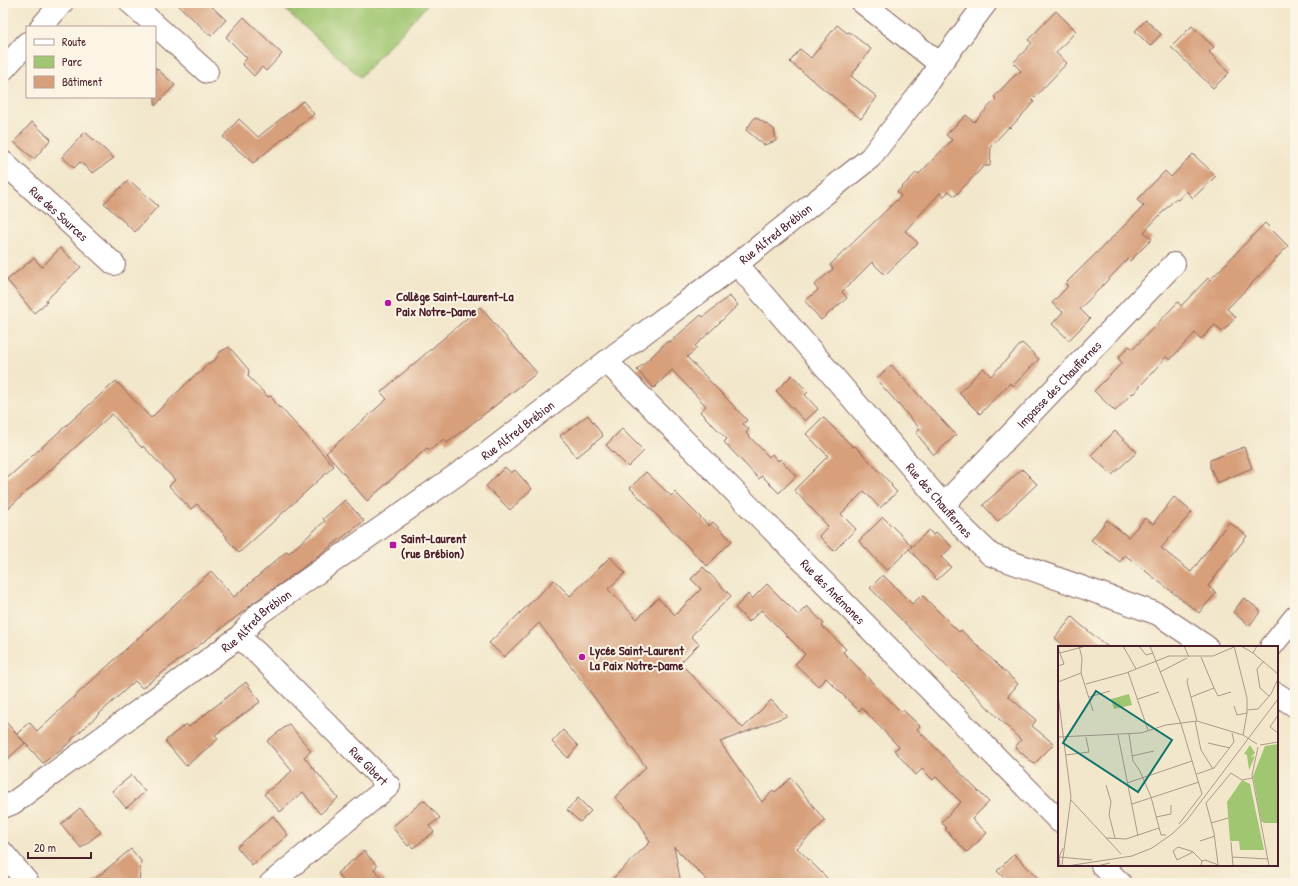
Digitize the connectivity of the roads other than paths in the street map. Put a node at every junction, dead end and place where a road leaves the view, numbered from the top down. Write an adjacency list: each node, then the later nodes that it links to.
1 (62, 3): 5 (street)
2 (131, 3): 9 (street)
3 (862, 3): 7 (street)
4 (986, 3): 7 (street, Rue Alfred Brébion)
5 (42, 26)
6 (26, 43): 8 (street)
7 (940, 64): 12 (street, Rue Alfred Brébion)
8 (3, 70)
9 (207, 72)
10 (3, 162): 11 (street, Rue des Sources)
11 (114, 264)
12 (737, 264): 14 (street, Rue Alfred Brébion); 15 (street, Rue des Chauffernes)
13 (1174, 264): 15 (street, Impasse des Chauffernes)
14 (606, 362): 17 (street, Rue Alfred Brébion); 23 (street, Rue des Anémones)
15 (944, 504): 18 (street, Rue des Chauffernes)
16 (1295, 617): 19 (street)
17 (239, 637): 22 (street, Rue Alfred Brébion); 27 (street, Rue Gibert)
18 (1206, 646)
19 (1272, 646)
20 (1278, 695): 21 (street)
21 (1295, 706)
22 (3, 808)
23 (1058, 820)
24 (3, 853): 26 (street)
25 (1103, 866): 28 (street)
26 (28, 883)
27 (271, 883)
28 (1120, 883)

